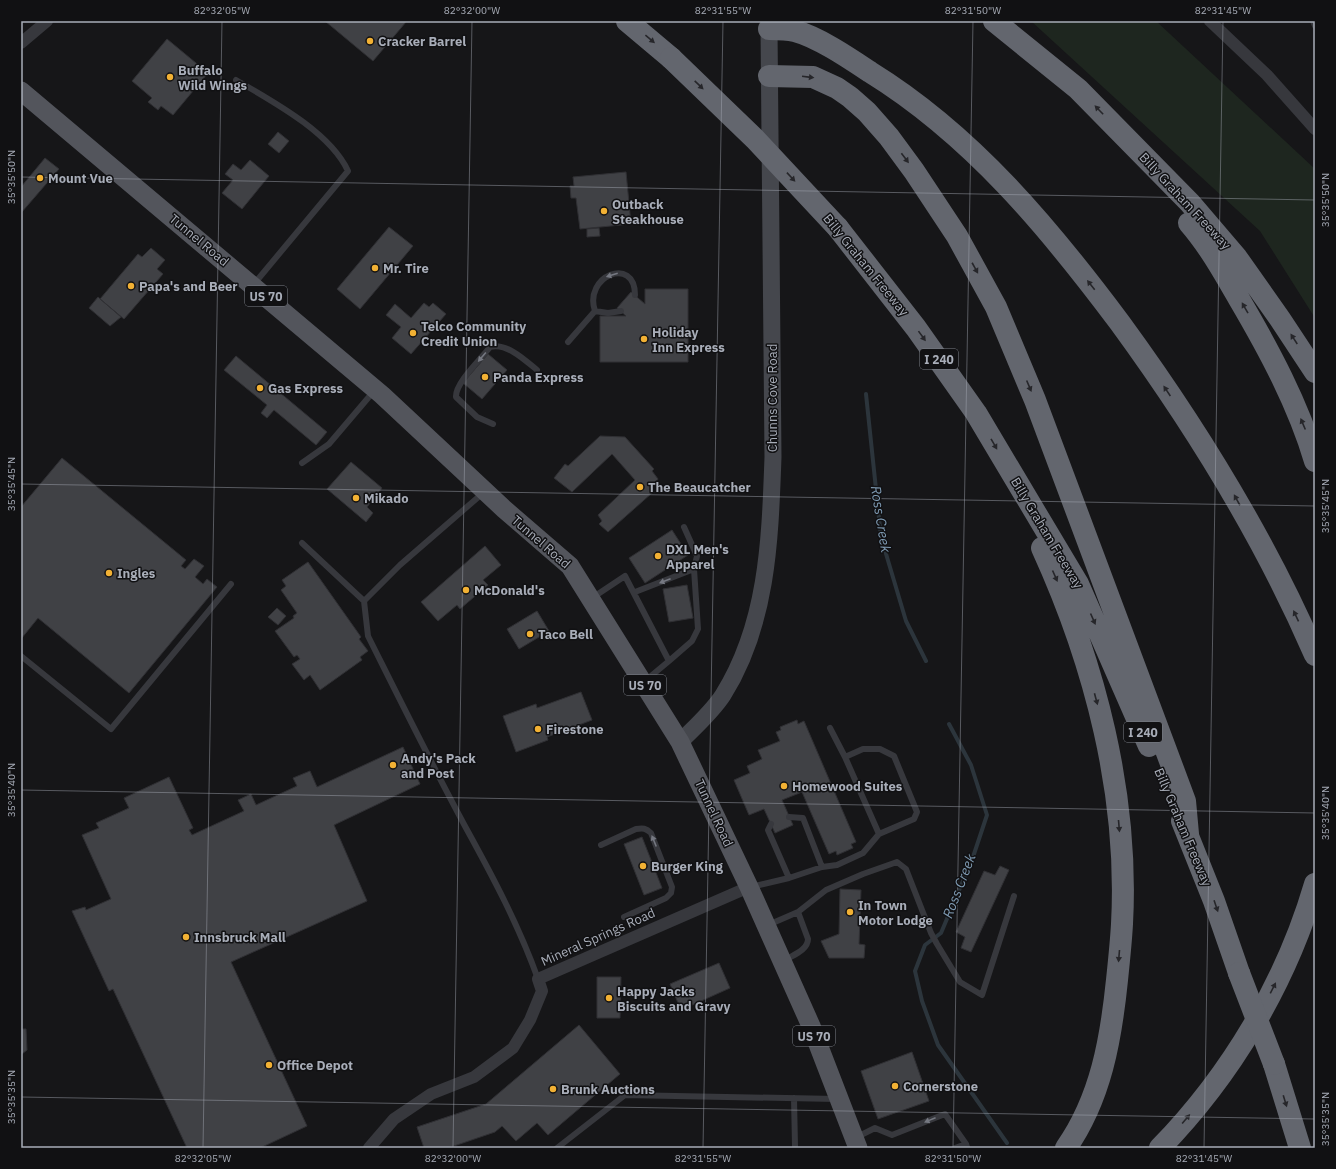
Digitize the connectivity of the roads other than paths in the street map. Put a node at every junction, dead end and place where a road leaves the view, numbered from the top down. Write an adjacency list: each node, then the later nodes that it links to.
1 (47, 21): 8 (street)
2 (627, 21): 26 (highway, Billy Graham Freeway / I 240, one-way to 26, bridge)
3 (994, 21): 13 (highway, Billy Graham Freeway, one-way to 3)
4 (1210, 21): 12 (street)
5 (1313, 21): 6 (lane)
6 (1315, 26)
7 (769, 29): 9 (main road, Chunns Cove Road); 34 (highway, one-way to 7)
8 (21, 43)
9 (769, 76): 39 (main road, Chunns Cove Road); 44 (highway, one-way to 44)
10 (236, 80): 14 (lane)
11 (21, 90): 14 (main road, Tunnel Road / US 70)
12 (1315, 129)
13 (1126, 138): 20 (highway, Billy Graham Freeway, one-way to 13); 23 (highway, one-way to 13)
14 (253, 285): 21 (main road, Tunnel Road / US 70)
15 (635, 295): 16 (lane, one-way to 16)
16 (595, 311): 17 (lane); 18 (lane)
17 (621, 311)
18 (568, 342)
19 (537, 370): 22 (lane, one-way to 22)
20 (1315, 372)
21 (375, 389): 24 (lane); 25 (main road, Tunnel Road / US 70)
22 (493, 424)
23 (1315, 461)
24 (302, 463)
25 (484, 491): 32 (main road, Tunnel Road / US 70); 33 (lane)
26 (1026, 500): 44 (highway, Billy Graham Freeway / I 240, one-way to 44); 64 (highway, one-way to 64)
27 (684, 527): 29 (lane)
28 (302, 543): 33 (lane)
29 (694, 569): 31 (lane, one-way to 31); 36 (lane)
30 (231, 584): 35 (lane)
31 (635, 592): 32 (lane); 36 (lane)
32 (591, 599): 37 (main road, Tunnel Road / US 70)
33 (364, 601): 55 (lane)
34 (1314, 653)
35 (21, 656)
36 (669, 661): 37 (lane)
37 (643, 683): 39 (main road, Tunnel Road / US 70)
38 (830, 728): 40 (lane)
39 (680, 742): 49 (main road, Tunnel Road / US 70)
40 (845, 757): 43 (lane); 43 (lane)
41 (790, 817): 46 (lane)
42 (771, 824): 47 (lane)
43 (879, 834): 46 (lane)
44 (1188, 834): 66 (highway, Billy Graham Freeway / I 240, one-way to 66, bridge)
45 (601, 845): 52 (lane, one-way to 45)
46 (822, 867): 47 (lane)
47 (789, 878): 49 (lane)
48 (1315, 884): 65 (highway, one-way to 48)
49 (749, 887): 53 (main road, Tunnel Road / US 70); 55 (street, Mineral Springs Road)
50 (1014, 896): 51 (lane)
51 (798, 912): 53 (lane); 54 (lane)
52 (624, 917)
53 (766, 926): 54 (main road, Tunnel Road / US 70)
54 (782, 962): 57 (main road, Tunnel Road / US 70)
55 (538, 979): 61 (street, Mineral Springs Road)
56 (794, 1098): 57 (lane); 59 (lane); 62 (lane)
57 (839, 1099): 58 (main road, Tunnel Road / US 70)
58 (856, 1143): 60 (lane, one-way to 58)
59 (795, 1146)
60 (966, 1146): 63 (lane)
61 (369, 1148)
62 (557, 1148)
63 (955, 1148)
64 (1066, 1148)
65 (1160, 1148)
66 (1300, 1148)

